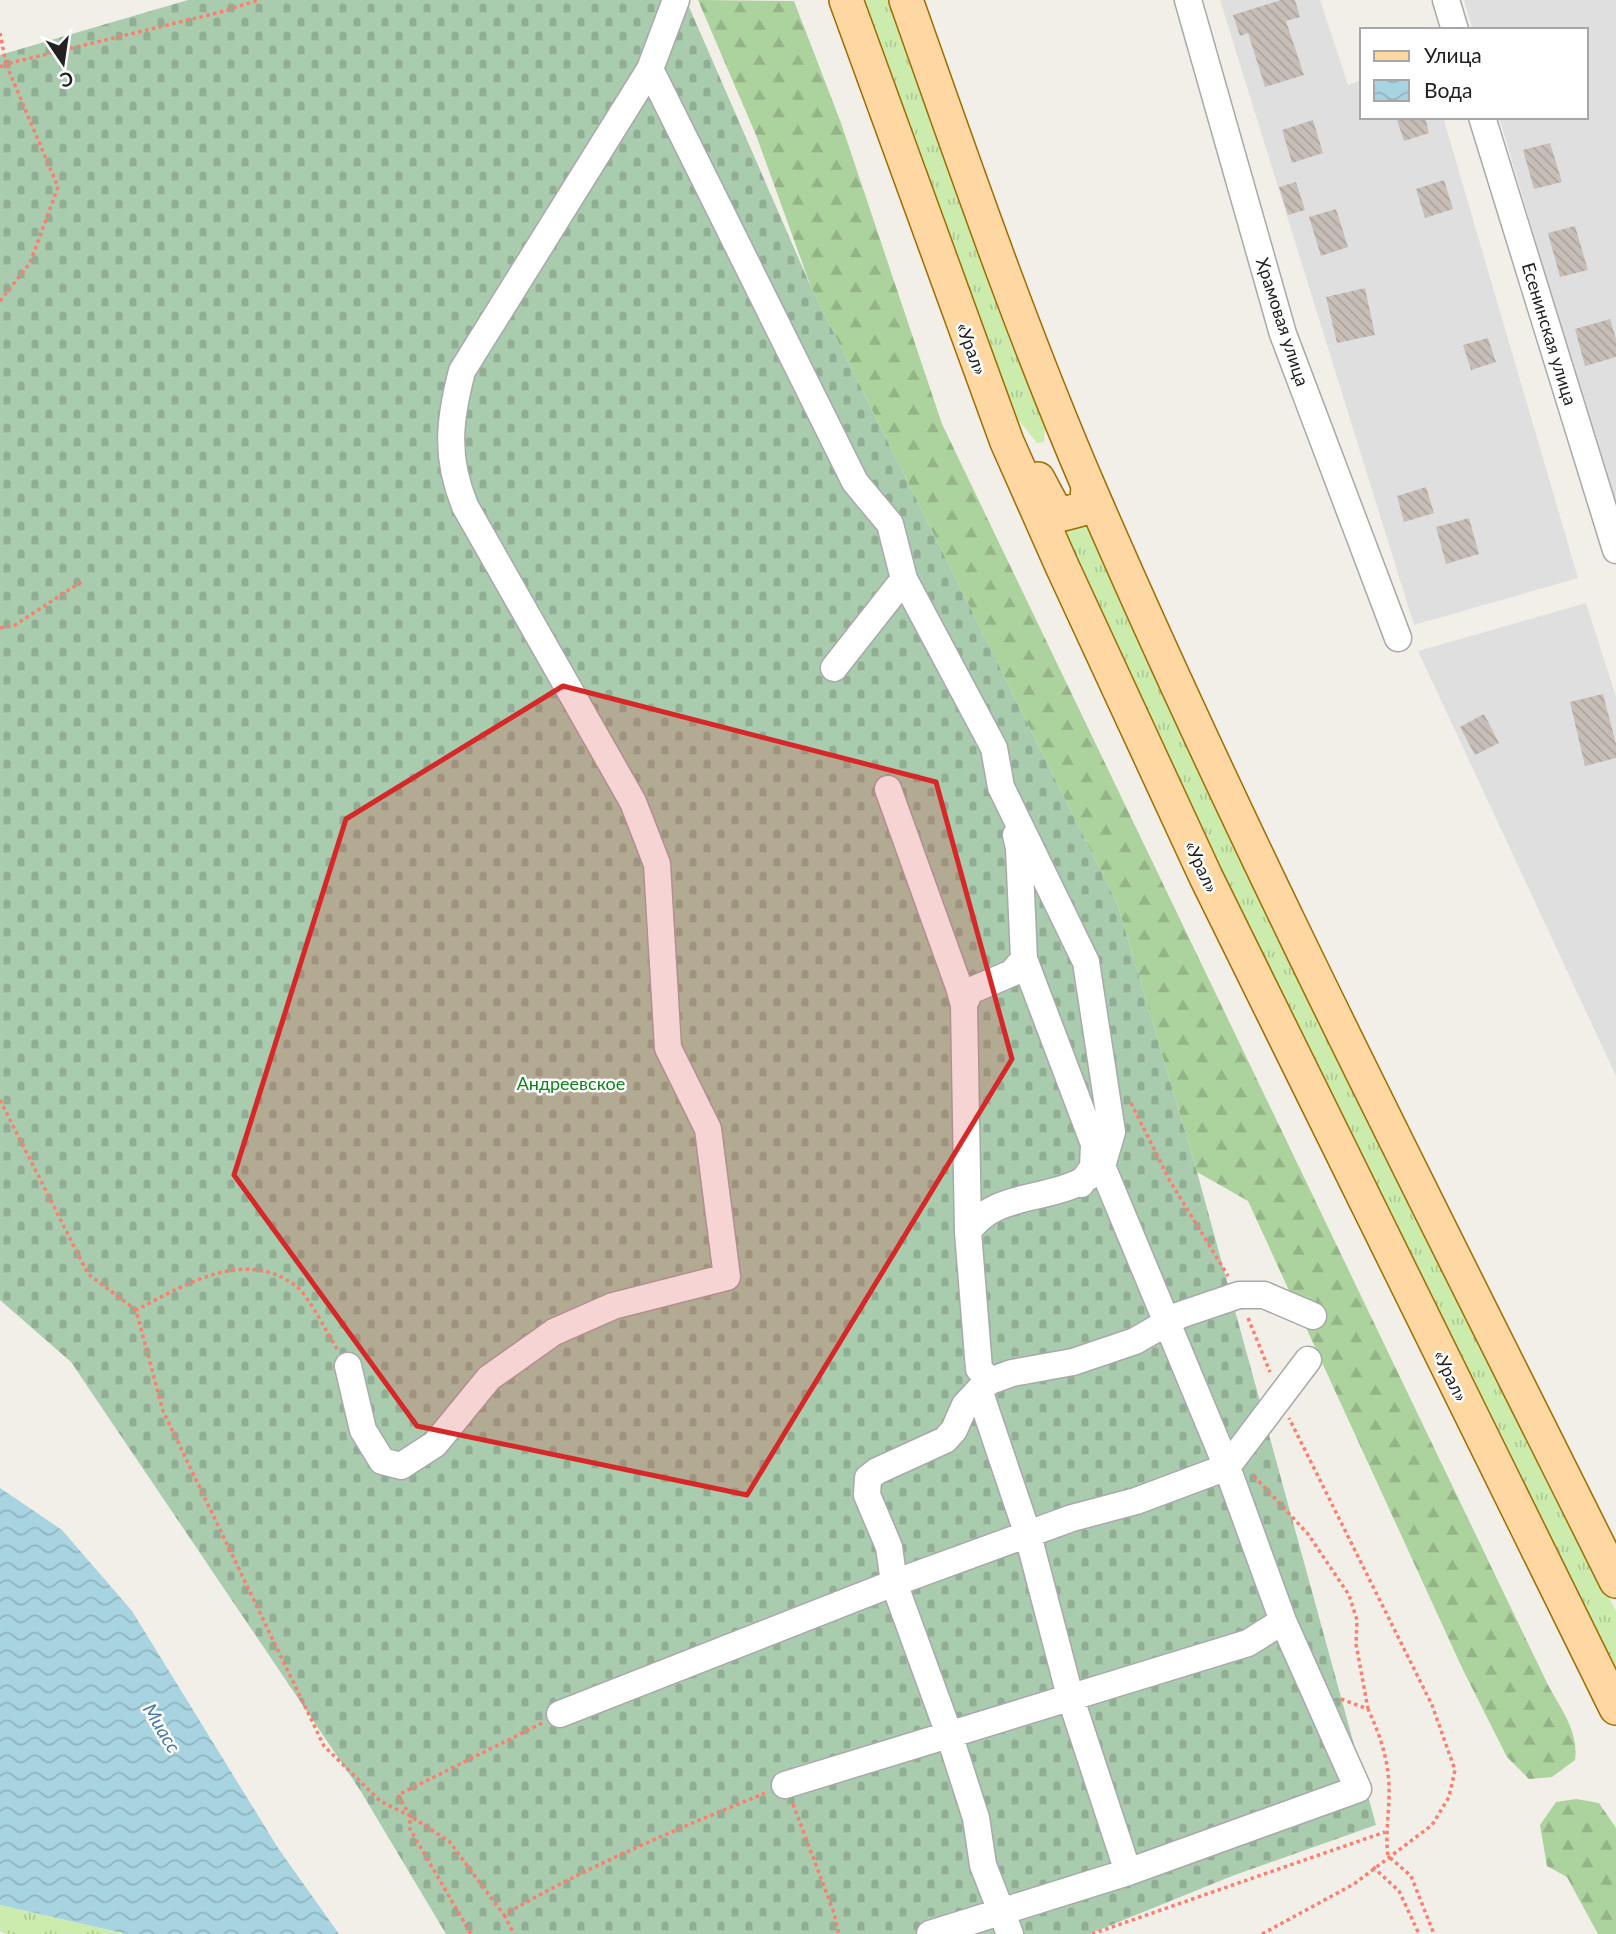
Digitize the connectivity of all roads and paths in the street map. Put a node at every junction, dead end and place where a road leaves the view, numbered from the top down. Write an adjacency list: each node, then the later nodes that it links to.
1 (259, 0): 9 (path)
2 (676, 0): 11 (street)
3 (846, 0): 14 (main road, «Урал»)
4 (1188, 0): 20 (street, Храмовая улица)
5 (1446, 0): 7 (street)
6 (909, 4): 15 (main road)
7 (1454, 28)
8 (0, 33): 9 (path)
9 (6, 64): 10 (path); 13 (path)
10 (0, 67)
11 (650, 69): 17 (street); 36 (street)
12 (1483, 119): 16 (street, Есенинская улица)
13 (0, 301)
14 (962, 326): 15 (main road); 46 (main road, «Урал»)
15 (1088, 485): 41 (main road)
16 (1616, 550)
17 (904, 579): 21 (street); 22 (street)
18 (81, 582): 19 (path)
19 (0, 628)
20 (1398, 638)
21 (834, 668)
22 (1001, 787): 24 (street); 28 (street)
23 (888, 789): 25 (street)
24 (1024, 959): 25 (street); 29 (street)
25 (964, 994): 30 (street)
26 (1126, 1094): 31 (path)
27 (0, 1100): 32 (path)
28 (1102, 1166): 29 (street); 34 (street)
29 (1081, 1184): 30 (street)
30 (968, 1233): 37 (street)
31 (1239, 1295): 33 (street); 34 (street); 38 (path)
32 (136, 1310): 36 (path); 51 (path)
33 (1313, 1316)
34 (1167, 1322): 37 (street); 39 (street)
35 (1308, 1360): 38 (street)
36 (348, 1366)
37 (984, 1385): 40 (street); 42 (street)
38 (1279, 1397): 39 (street); 53 (path)
39 (1227, 1467): 40 (street); 43 (street); 47 (path)
40 (1028, 1535): 42 (street); 45 (street)
41 (1616, 1581)
42 (894, 1583): 48 (street); 49 (street)
43 (1283, 1621): 44 (street); 45 (street)
44 (1313, 1688): 47 (path); 55 (street)
45 (1070, 1696): 49 (street); 55 (street)
46 (1616, 1708)
47 (1368, 1709): 52 (path)
48 (560, 1714): 51 (path)
49 (949, 1734): 50 (street); 57 (street)
50 (785, 1785): 56 (path); 60 (path)
51 (410, 1816): 56 (path); 58 (path)
52 (1385, 1832): 53 (path); 62 (path)
53 (1388, 1856): 54 (path); 65 (path)
54 (1373, 1867): 63 (path); 64 (path)
55 (1128, 1872): 57 (street)
56 (504, 1915): 59 (path)
57 (1006, 1923): 61 (street)
58 (471, 1934)
59 (514, 1934)
60 (839, 1934)
61 (930, 1934)
62 (1092, 1934)
63 (1262, 1934)
64 (1419, 1934)
65 (1434, 1934)

